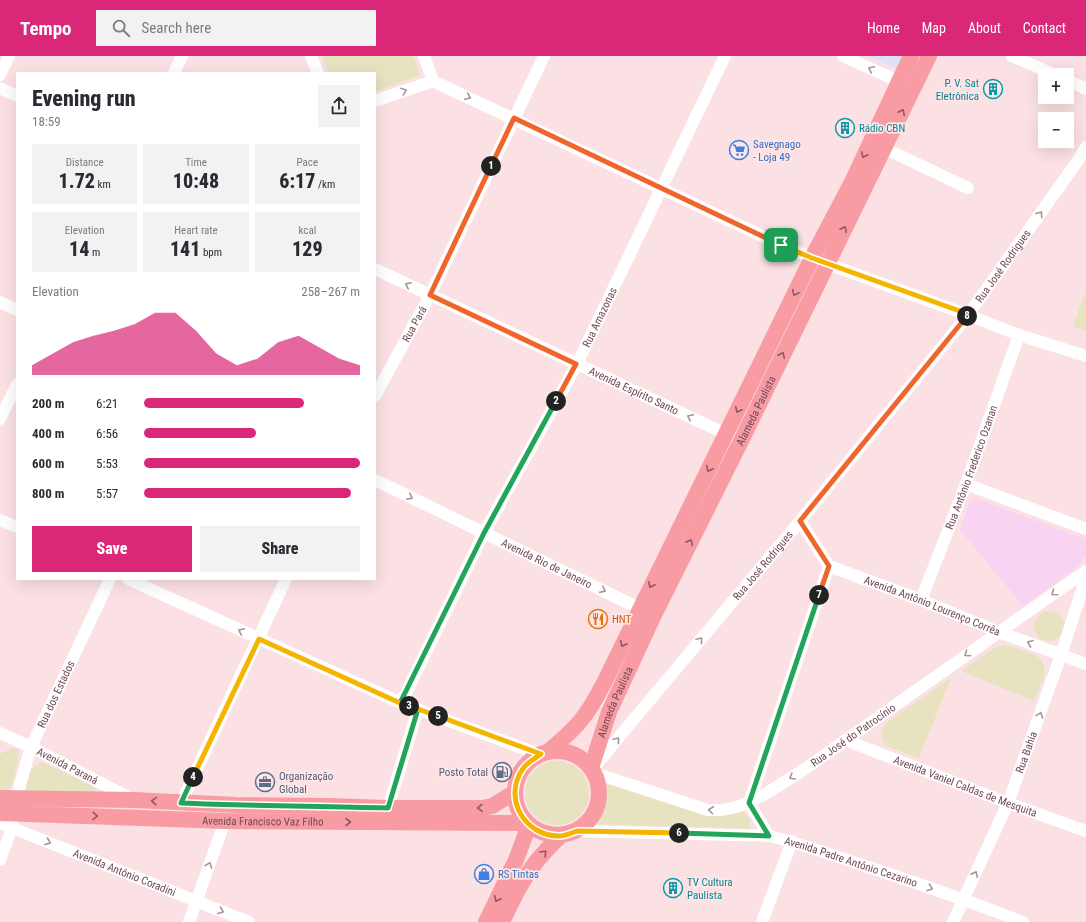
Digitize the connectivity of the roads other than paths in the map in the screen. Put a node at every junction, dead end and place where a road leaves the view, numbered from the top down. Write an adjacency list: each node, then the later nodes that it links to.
1 (9, 56): 14 (street)
2 (182, 56): 12 (street)
3 (311, 56): 13 (street)
4 (424, 56): 15 (street)
5 (544, 56): 22 (street, Rua Pará)
6 (725, 56): 25 (street, Rua Amazonas)
7 (843, 56): 17 (street, one-way to 7)
8 (911, 56): 17 (main road, Alameda Paulista)
9 (929, 56): 17 (main road, Alameda Paulista)
10 (1012, 56): 11 (street)
11 (1039, 68)
12 (174, 72)
13 (318, 72)
14 (0, 75)
15 (433, 81): 21 (street, one-way to 15); 22 (street, one-way to 22)
16 (1074, 83): 19 (street)
17 (906, 85): 24 (main road, Alameda Paulista, one-way to 17); 27 (main road, Alameda Paulista, one-way to 27)
18 (0, 88): 20 (street)
19 (1086, 88)
20 (16, 96)
21 (376, 101)
22 (514, 118): 25 (street); 29 (street, Rua Pará)
23 (1086, 147): 32 (street, Rua José Rodrigues, one-way to 23)
24 (884, 148): 26 (street); 27 (main road, Alameda Paulista, one-way to 24)
25 (662, 188): 27 (street); 35 (street, Rua Amazonas)
26 (968, 188)
27 (820, 261): 32 (street); 39 (main road, Alameda Paulista, one-way to 39); 40 (main road, Alameda Paulista, one-way to 27)
28 (376, 269): 29 (street, Avenida Espírito Santo, one-way to 28)
29 (430, 295): 35 (street, Avenida Espírito Santo); 37 (street, Rua Pará)
30 (0, 302): 31 (street)
31 (16, 310)
32 (968, 314): 33 (street); 44 (street, Rua José Rodrigues)
33 (1019, 334): 34 (street); 42 (street, Rua Antônio Frederico Ozanan)
34 (1086, 356)
35 (576, 364): 39 (street, Avenida Espírito Santo, one-way to 35); 47 (street, Rua Amazonas)
36 (16, 386): 38 (street)
37 (376, 394)
38 (0, 419)
39 (726, 434): 40 (street, Avenida Espírito Santo); 55 (main road, Alameda Paulista, one-way to 55)
40 (741, 441): 55 (main road, Alameda Paulista, one-way to 40)
41 (376, 480): 47 (street, Avenida Rio de Janeiro, one-way to 47)
42 (966, 484): 46 (street); 54 (street, Rua Antônio Frederico Ozanan)
43 (0, 520): 45 (street)
44 (800, 521): 48 (street); 66 (street, Rua José Rodrigues, one-way to 44)
45 (16, 528)
46 (1086, 529)
47 (484, 533): 55 (street, Avenida Rio de Janeiro, one-way to 55); 60 (street, Rua Amazonas)
48 (829, 566): 54 (street, Avenida Antônio Lourenço Corrêa); 71 (street)
49 (1086, 570): 56 (street, Rua José do Patrocínio, one-way to 56)
50 (1086, 577): 58 (street, Rua Bahia)
51 (110, 580): 64 (street, Rua dos Estados)
52 (130, 580): 57 (street, one-way to 52)
53 (286, 580): 57 (street)
54 (921, 600): 56 (street, Avenida Antônio Lourenço Corrêa)
55 (647, 612): 65 (main road, Alameda Paulista, one-way to 65); 66 (main road, Alameda Paulista)
56 (999, 632): 58 (street, Avenida Antônio Lourenço Corrêa, one-way to 56); 63 (street, Rua José do Patrocínio, one-way to 63)
57 (259, 639): 60 (street); 70 (street)
58 (1061, 655): 59 (street, Avenida Antônio Lourenço Corrêa); 72 (street, Rua Bahia, one-way to 58)
59 (1086, 664)
60 (400, 703): 61 (street)
61 (418, 709): 65 (street); 73 (street)
62 (2, 737): 64 (street, Avenida Paraná)
63 (845, 740): 71 (street, Rua José do Patrocínio, one-way to 71); 72 (street, Avenida Vaniel Caldas de Mesquita)
64 (31, 747): 69 (street, Avenida Paraná); 74 (street, Rua dos Estados)
65 (544, 753): 66 (main road); 67 (main road)
66 (593, 771): 71 (street, Rua José do Patrocínio, one-way to 66); 78 (main road)
67 (515, 792): 73 (main road, Avenida Francisco Vaz Filho, one-way to 73); 77 (main road)
68 (0, 798): 74 (main road, Avenida Francisco Vaz Filho)
69 (134, 800): 70 (main road, Avenida Francisco Vaz Filho, one-way to 69); 74 (main road, Avenida Francisco Vaz Filho)
70 (181, 803): 73 (main road, Avenida Francisco Vaz Filho)
71 (749, 803): 82 (street)
72 (1008, 803): 79 (street, Avenida Vaniel Caldas de Mesquita); 86 (street, Rua Bahia, one-way to 72)
73 (388, 808)
74 (11, 813): 75 (main road, Avenida Francisco Vaz Filho, one-way to 75); 76 (street, Avenida Antônio Coradini); 80 (street, Avenida Antônio Coradini); 84 (street, Rua dos Estados)
75 (225, 821): 77 (main road, Avenida Francisco Vaz Filho, one-way to 77); 87 (street, one-way to 75)
76 (0, 823)
77 (528, 824): 81 (main road); 90 (main road, one-way to 90)
78 (577, 831): 81 (main road); 82 (street, Avenida Padre Antônio Cezarino)
79 (1086, 831)
80 (28, 834): 84 (street); 87 (street, Avenida Antônio Coradini, one-way to 87)
81 (560, 836): 91 (main road, one-way to 81)
82 (769, 836): 83 (street, Avenida Padre Antônio Cezarino)
83 (792, 841): 86 (street, Avenida Padre Antônio Cezarino, one-way to 86); 92 (street)
84 (6, 844): 85 (street, Rua dos Estados)
85 (0, 860)
86 (963, 899): 93 (street, Rua Bahia); 94 (street, Avenida Padre Antônio Cezarino)
87 (196, 901): 88 (street); 89 (street, Avenida Antônio Coradini, one-way to 89)
88 (189, 922)
89 (250, 922)
90 (486, 922)
91 (502, 922)
92 (762, 922)
93 (953, 922)
94 (1023, 922)

